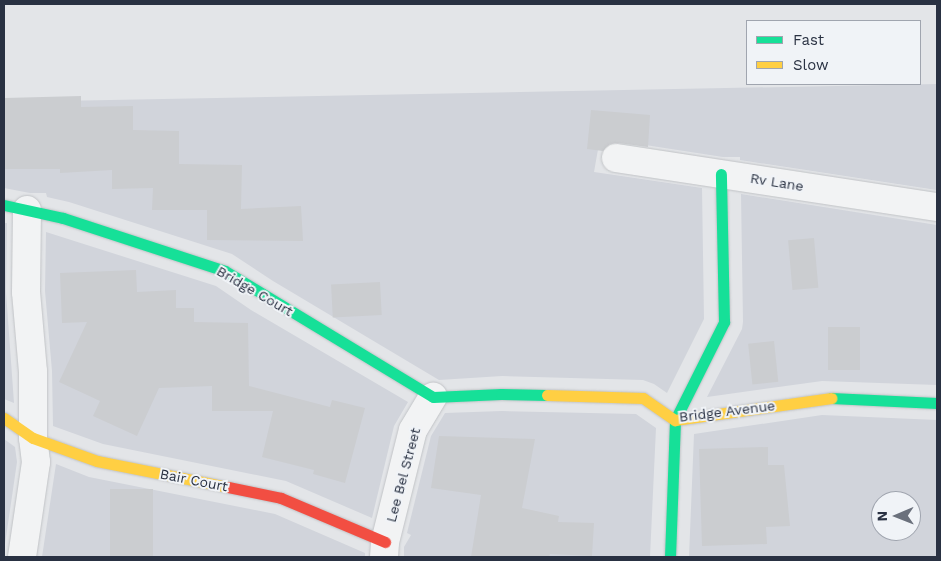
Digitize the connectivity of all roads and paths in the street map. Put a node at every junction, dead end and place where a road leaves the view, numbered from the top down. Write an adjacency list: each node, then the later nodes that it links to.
1 (616, 158): 2 (street, Rv Lane)
2 (721, 174): 4 (street, Rv Lane); 8 (street)
3 (15, 208): 5 (street, Bridge Court); 9 (street)
4 (937, 208)
5 (433, 397): 8 (street, Bridge Avenue); 10 (street, Lee Bel Street)
6 (937, 402): 8 (street, Bridge Avenue)
7 (4, 418): 9 (street, Bair Court)
8 (675, 420): 12 (street)
9 (33, 438): 10 (street, Bair Court); 11 (street)
10 (385, 550)
11 (22, 557)
12 (670, 557)

